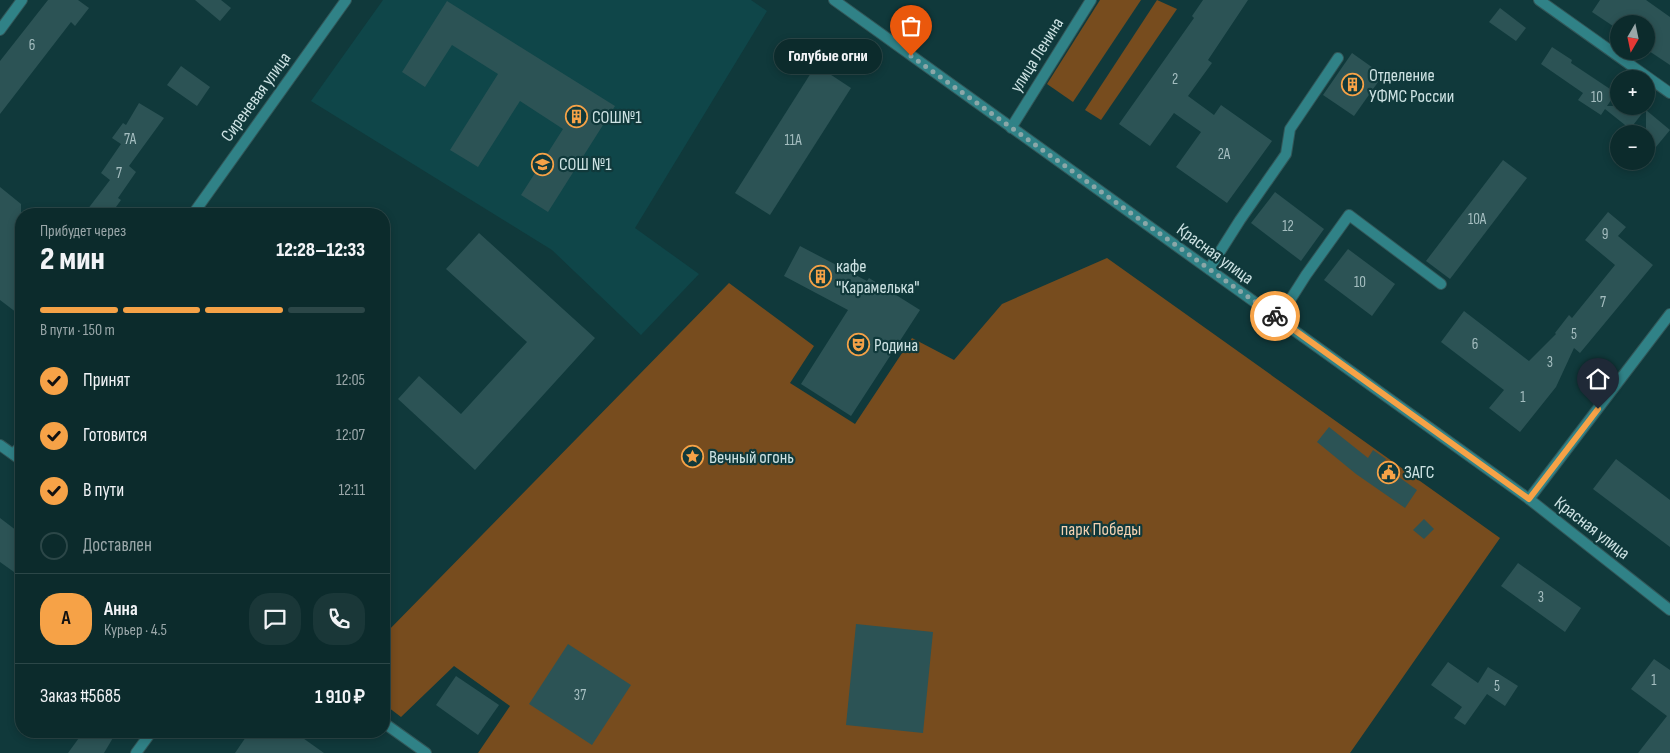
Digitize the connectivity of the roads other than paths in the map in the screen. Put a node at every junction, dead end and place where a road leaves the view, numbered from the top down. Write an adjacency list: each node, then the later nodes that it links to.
1 (22, 0): 6 (street)
2 (346, 0): 10 (street, Сиреневая улица)
3 (834, 0): 9 (street, Красная улица)
4 (1091, 0): 9 (street, улица Ленина)
5 (1539, 0): 8 (street)
6 (0, 30)
7 (1338, 58): 11 (street)
8 (1670, 93)
9 (1011, 128): 11 (street, Красная улица)
10 (197, 208)
11 (1209, 269): 14 (street, Красная улица)
12 (1441, 284): 14 (street)
13 (1670, 314): 17 (street)
14 (1278, 319): 17 (street, Красная улица)
15 (0, 445): 16 (street)
16 (15, 456)
17 (1529, 499): 18 (street, Красная улица)
18 (1670, 610)
19 (390, 727): 22 (street)
20 (147, 738): 21 (street)
21 (136, 753)
22 (426, 753)

